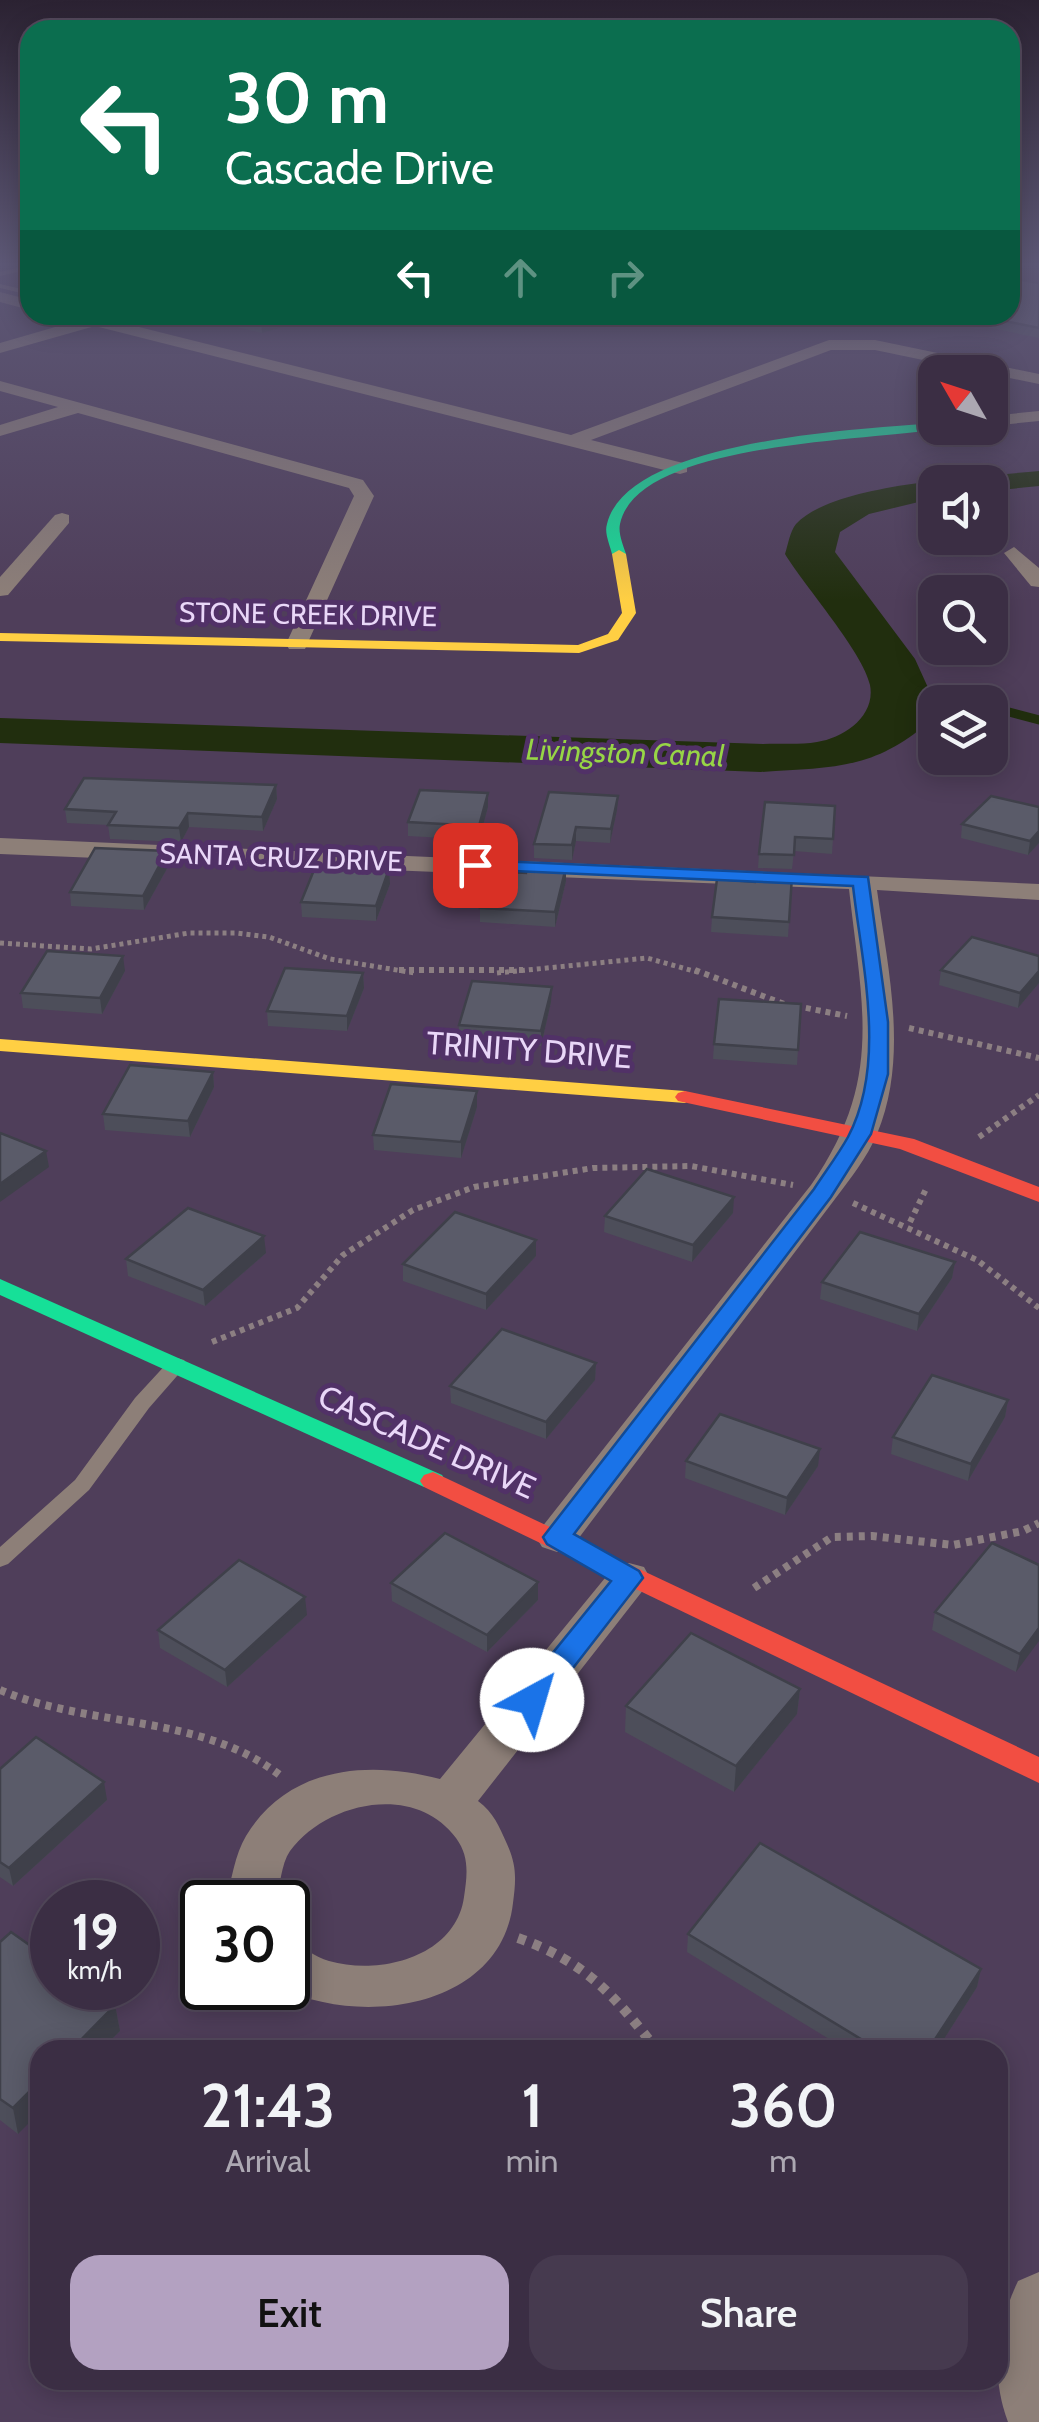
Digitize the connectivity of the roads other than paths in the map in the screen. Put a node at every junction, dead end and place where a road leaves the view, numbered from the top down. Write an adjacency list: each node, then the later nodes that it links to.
1 (312, 375): 9 (street)
2 (749, 375): 9 (street)
3 (0, 386): 4 (street)
4 (75, 408): 8 (street); 16 (street)
5 (1039, 416): 6 (street)
6 (1008, 419)
7 (918, 428): 10 (street)
8 (0, 431)
9 (572, 441): 10 (street)
10 (680, 468): 16 (street, STONE CREEK DRIVE)
11 (62, 519): 14 (street)
12 (1039, 550): 13 (street)
13 (1039, 581)
14 (0, 590)
15 (0, 636): 16 (street, STONE CREEK DRIVE)
16 (296, 644)
17 (4, 854): 18 (street, SANTA CRUZ DRIVE)
18 (862, 880): 19 (street, SANTA CRUZ DRIVE); 21 (street)
19 (1039, 892)
20 (0, 1045): 21 (street, TRINITY DRIVE)
21 (860, 1134): 22 (street, TRINITY DRIVE); 25 (street)
22 (1039, 1195)
23 (0, 1286): 24 (street, CASCADE DRIVE)
24 (177, 1364): 25 (street, CASCADE DRIVE); 26 (lane)
25 (557, 1537): 27 (street, CASCADE DRIVE)
26 (0, 1559)
27 (629, 1578): 28 (street, CASCADE DRIVE); 29 (street)
28 (1039, 1770)
29 (448, 1802): 30 (street); 31 (street)
30 (252, 1880)
31 (310, 1974)
32 (1039, 2301): 33 (street)
33 (1039, 2422)

